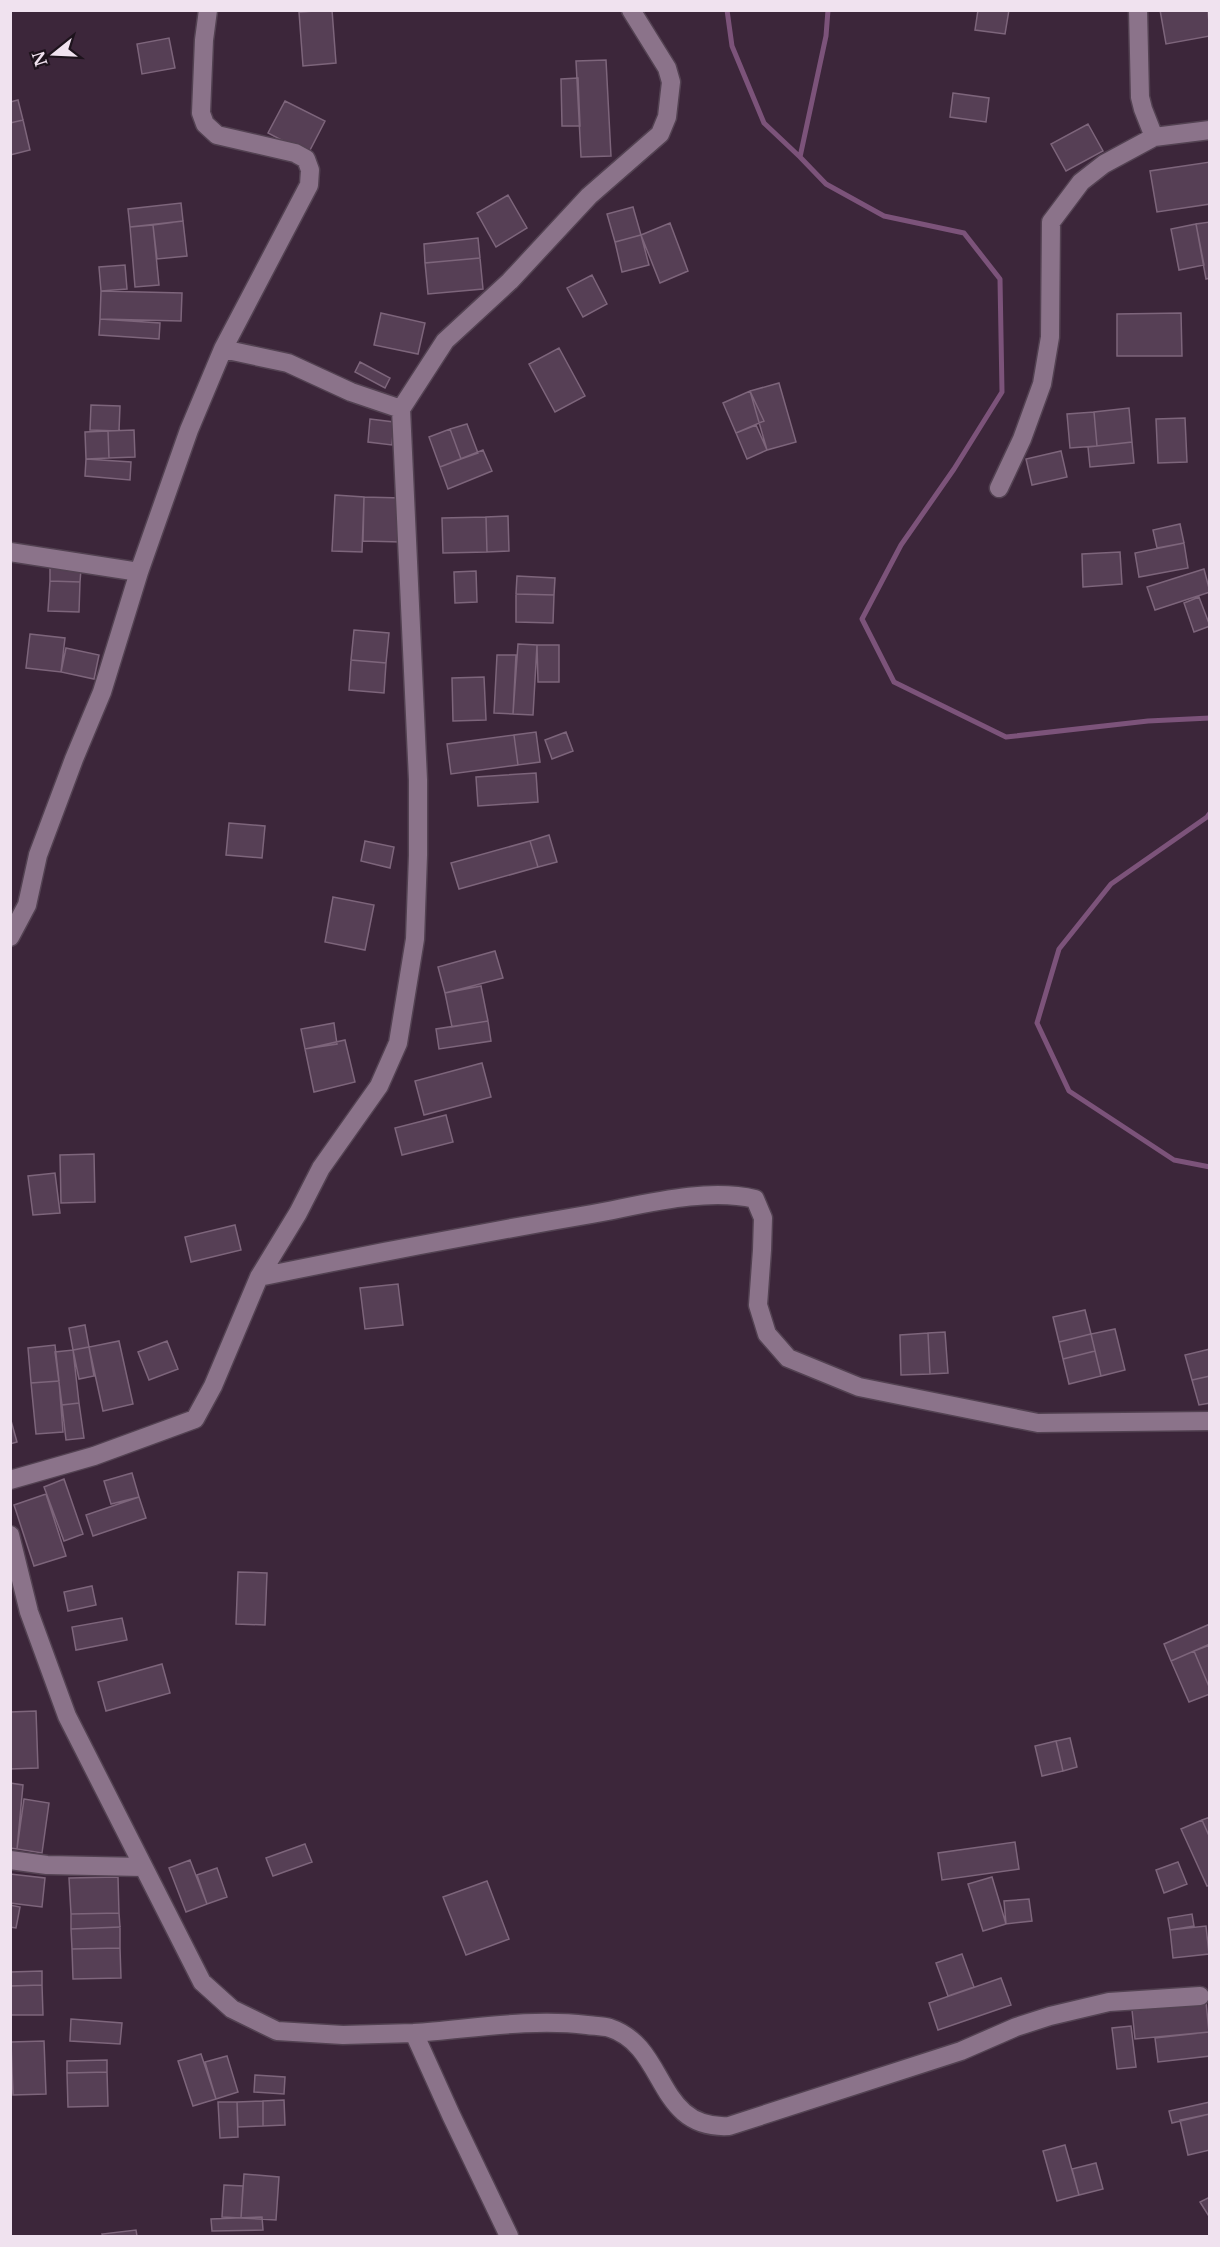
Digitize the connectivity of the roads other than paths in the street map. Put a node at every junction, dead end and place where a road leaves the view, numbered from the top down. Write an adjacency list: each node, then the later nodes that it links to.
1 (208, 10): 6 (street)
2 (632, 10): 7 (street)
3 (1138, 10): 5 (street)
4 (1209, 130): 5 (street)
5 (1154, 136): 8 (street)
6 (222, 349): 7 (street); 10 (street)
7 (401, 409): 12 (street)
8 (999, 488)
9 (10, 552): 10 (street)
10 (139, 572): 11 (street)
11 (10, 937)
12 (259, 1277): 13 (street); 14 (street)
13 (1209, 1421)
14 (10, 1480)
15 (10, 1535): 17 (street)
16 (10, 1860): 17 (street)
17 (142, 1867): 19 (street)
18 (1200, 1996): 19 (street)
19 (414, 2033): 20 (street)
20 (509, 2236)

